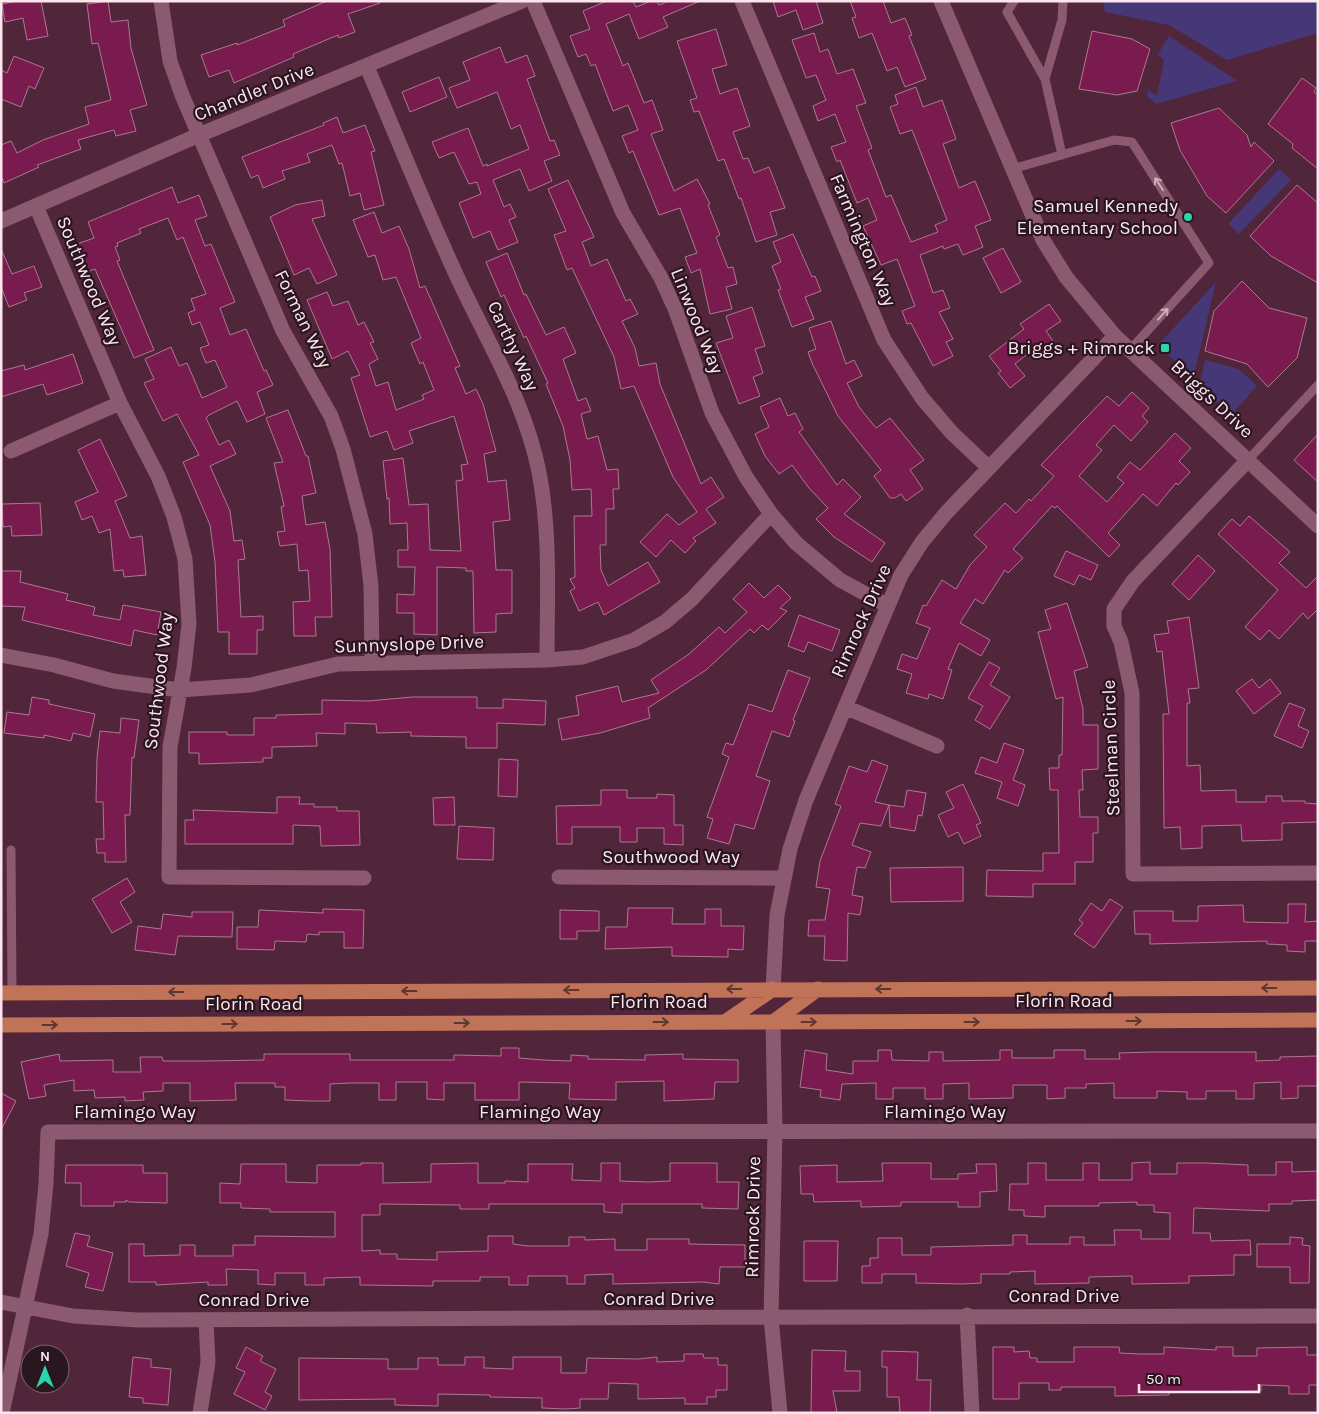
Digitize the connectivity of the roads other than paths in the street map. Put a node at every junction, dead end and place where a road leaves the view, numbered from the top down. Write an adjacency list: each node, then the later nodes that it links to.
1 (160, 1): 10 (street, Forman Way)
2 (522, 1): 8 (street, Chandler Drive)
3 (533, 1): 22 (street, Linwood Way)
4 (742, 1): 21 (street, Farmington Way)
5 (941, 1): 12 (street, Briggs Drive)
6 (1014, 1): 9 (lane)
7 (1063, 1): 9 (lane)
8 (367, 67): 10 (street, Chandler Drive); 26 (street, Carthy Way)
9 (1045, 79): 11 (lane)
10 (199, 135): 13 (street, Chandler Drive); 27 (street, Forman Way)
11 (1062, 155): 12 (lane); 16 (lane, one-way to 11)
12 (1012, 170): 15 (street, Briggs Drive)
13 (36, 206): 14 (street, Chandler Drive); 18 (street, Southwood Way)
14 (1, 221)
15 (1115, 336): 16 (street, Briggs Drive); 21 (street, Rimrock Drive)
16 (1130, 350): 20 (street, Briggs Drive)
17 (1318, 385): 20 (lane)
18 (120, 403): 19 (street); 28 (street, Southwood Way)
19 (11, 451)
20 (1248, 460): 23 (street, Briggs Drive); 32 (street, Steelman Circle)
21 (989, 468): 24 (street, Rimrock Drive)
22 (771, 514): 24 (street, Linwood Way); 26 (street, Sunnyslope Drive)
23 (1318, 526)
24 (888, 606): 29 (street, Rimrock Drive)
25 (1, 655): 28 (street, Sunnyslope Drive)
26 (547, 660): 27 (street, Sunnyslope Drive)
27 (372, 662): 28 (street, Sunnyslope Drive)
28 (180, 690): 34 (street, Southwood Way)
29 (845, 707): 30 (street); 35 (street, Rimrock Drive)
30 (937, 746)
31 (10, 850): 39 (lane)
32 (1318, 873)
33 (559, 877): 35 (street, Southwood Way)
34 (364, 878)
35 (783, 878): 37 (street, Rimrock Drive)
36 (1318, 988): 38 (main road, Florin Road, one-way to 38)
37 (773, 989): 38 (main road, Florin Road); 39 (main road, Florin Road, one-way to 39); 41 (main road)
38 (818, 989): 42 (main road)
39 (6, 993)
40 (1318, 1020): 42 (main road, Florin Road, one-way to 40)
41 (726, 1022): 42 (main road, Florin Road); 43 (main road, Florin Road, one-way to 41)
42 (773, 1022): 45 (street, Rimrock Drive)
43 (1, 1025)
44 (1318, 1131): 45 (street, Flamingo Way)
45 (775, 1132): 47 (street, Flamingo Way); 50 (street, Rimrock Drive)
46 (1, 1302): 47 (street, Conrad Drive)
47 (25, 1308): 51 (street, Conrad Drive); 52 (street, Flamingo Way)
48 (967, 1316): 49 (street, Conrad Drive); 50 (street, Conrad Drive); 55 (street)
49 (1318, 1316)
50 (771, 1318): 51 (street, Conrad Drive); 54 (street, Rimrock Drive)
51 (206, 1320): 53 (street)
52 (2, 1413)
53 (200, 1413)
54 (780, 1413)
55 (972, 1413)

